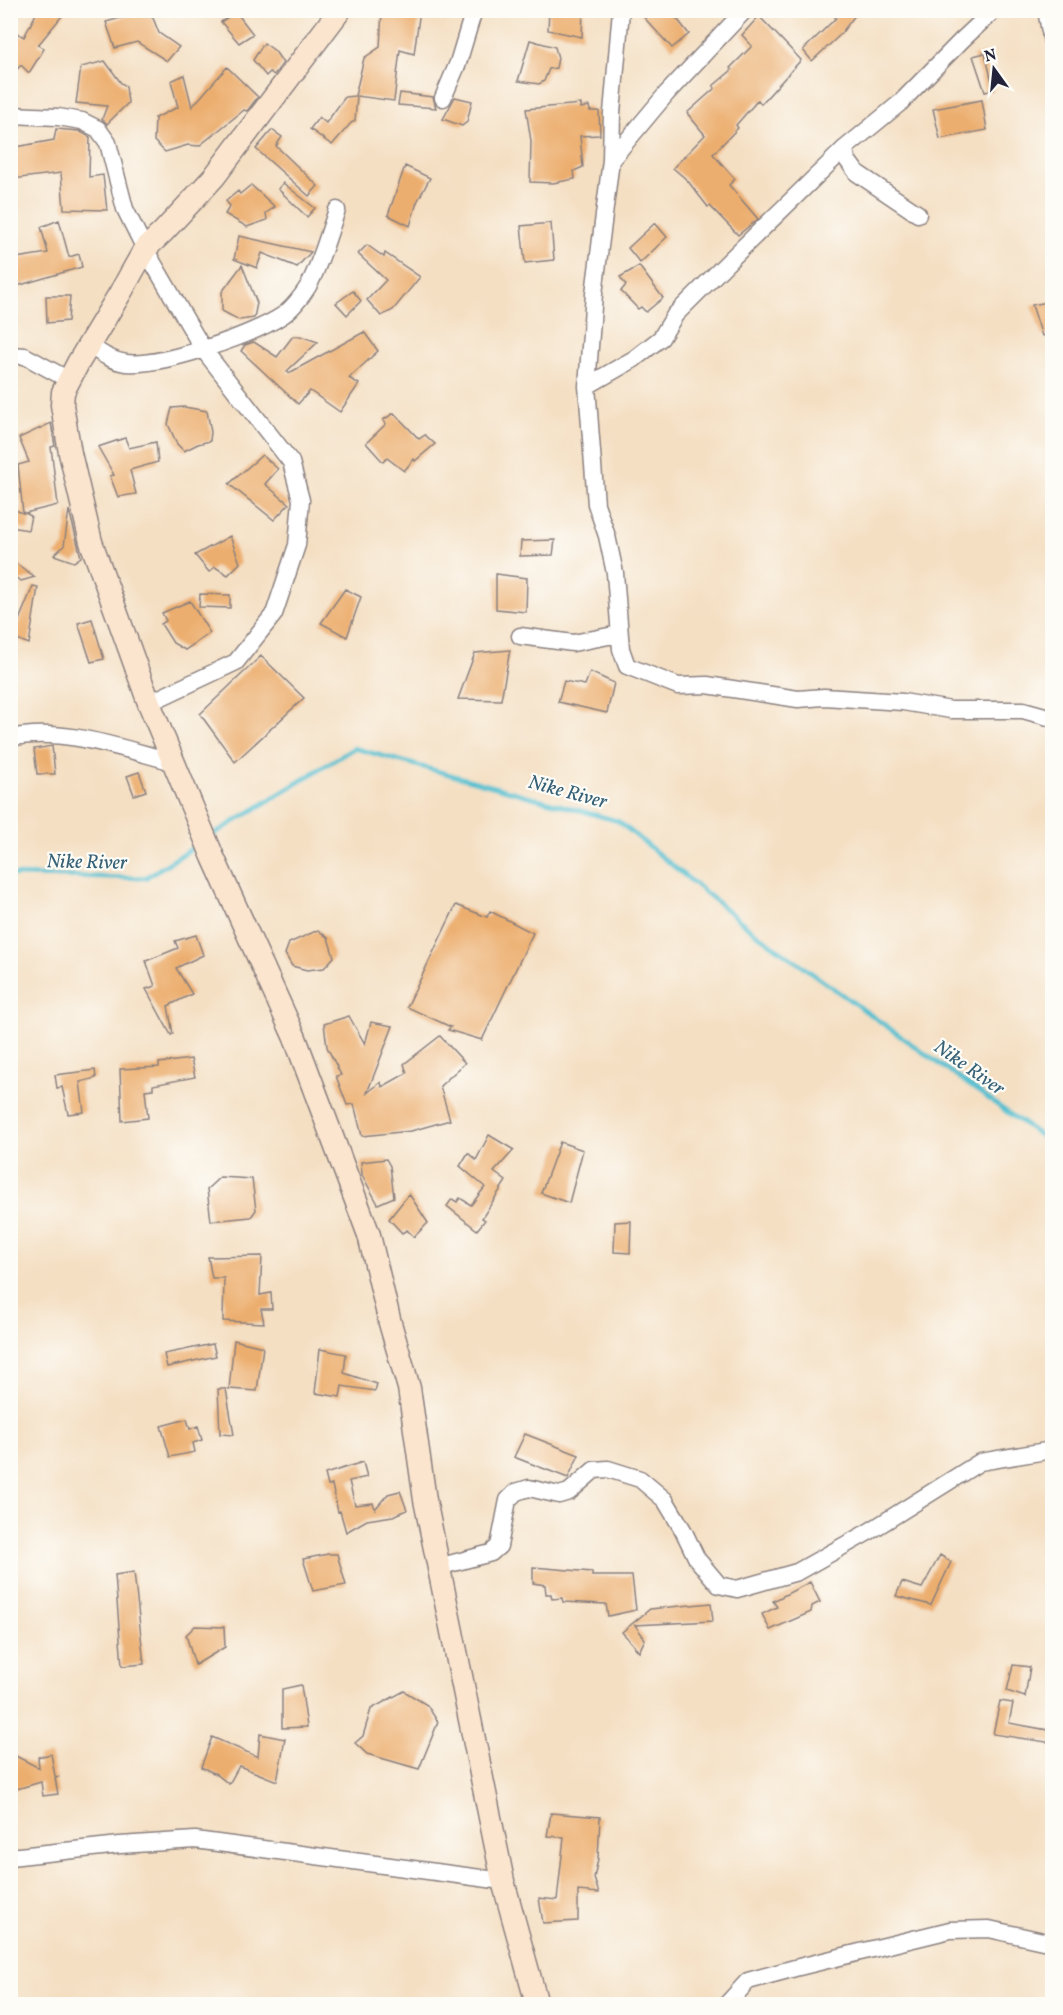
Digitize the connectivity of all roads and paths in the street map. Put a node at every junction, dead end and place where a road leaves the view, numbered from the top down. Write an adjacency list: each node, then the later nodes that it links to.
1 (340, 10): 14 (street)
2 (474, 10): 8 (street)
3 (621, 10): 11 (street)
4 (745, 10): 11 (street)
5 (994, 10): 10 (street)
6 (1046, 10): 7 (street)
7 (1053, 42)
8 (443, 98)
9 (10, 115): 14 (street)
10 (844, 149): 13 (street); 19 (street)
11 (611, 160): 19 (street)
12 (337, 210): 16 (street)
13 (918, 214)
14 (145, 249): 15 (street); 16 (street)
15 (89, 345): 16 (street); 18 (street)
16 (203, 349): 22 (street)
17 (10, 355): 18 (street)
18 (69, 380): 22 (street)
19 (587, 386): 20 (street)
20 (619, 634): 21 (street); 23 (street)
21 (520, 636)
22 (148, 703): 25 (street)
23 (1053, 718)
24 (10, 738): 25 (street)
25 (174, 762): 27 (street)
26 (1053, 1450): 27 (street)
27 (438, 1567): 29 (street)
28 (10, 1857): 29 (street)
29 (503, 1881): 31 (street)
30 (1053, 1943): 32 (street)
31 (537, 2004)
32 (727, 2004)

